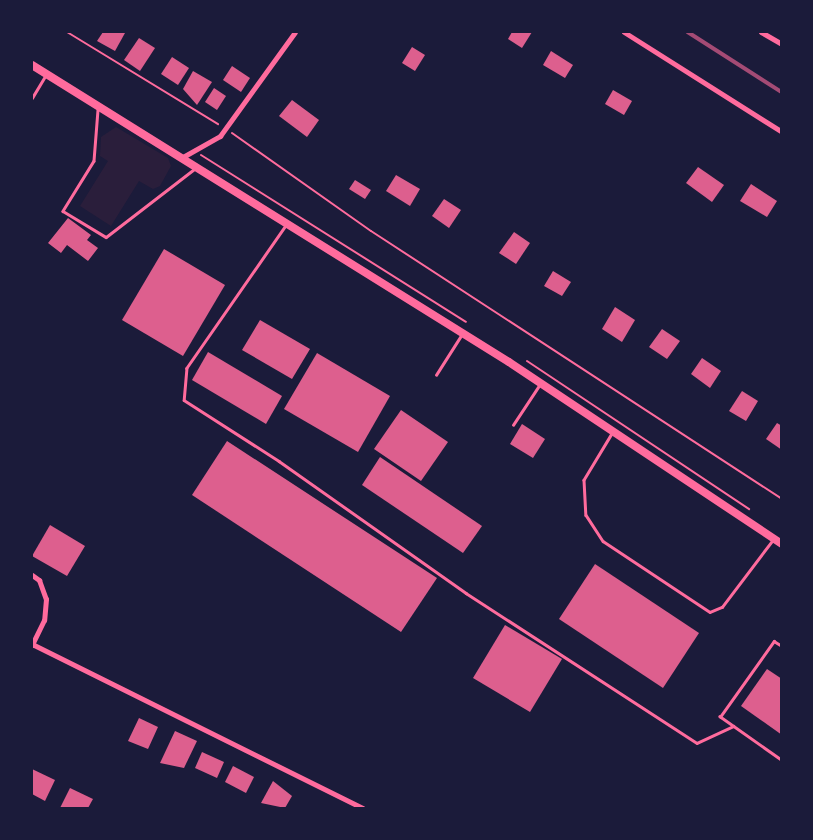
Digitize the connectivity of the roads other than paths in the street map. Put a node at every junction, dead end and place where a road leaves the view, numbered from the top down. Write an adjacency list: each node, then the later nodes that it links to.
1 (295, 32): 10 (street)
2 (624, 32): 9 (street)
3 (761, 32): 4 (street)
4 (782, 44)
5 (32, 65): 6 (main road)
6 (46, 75): 7 (lane); 8 (main road)
7 (32, 98)
8 (98, 107): 10 (main road); 11 (lane)
9 (782, 132)
10 (181, 158): 11 (main road)
11 (196, 168): 12 (main road)
12 (286, 224): 13 (main road); 23 (lane)
13 (463, 333): 14 (lane); 15 (main road)
14 (436, 375)
15 (541, 383): 16 (lane); 17 (main road)
16 (513, 425)
17 (614, 431): 18 (main road); 18 (lane)
18 (774, 538): 19 (main road)
19 (782, 544)
20 (32, 575): 21 (street)
21 (32, 645): 25 (street)
22 (782, 646): 23 (lane)
23 (733, 726): 24 (lane)
24 (781, 760)
25 (363, 808)

